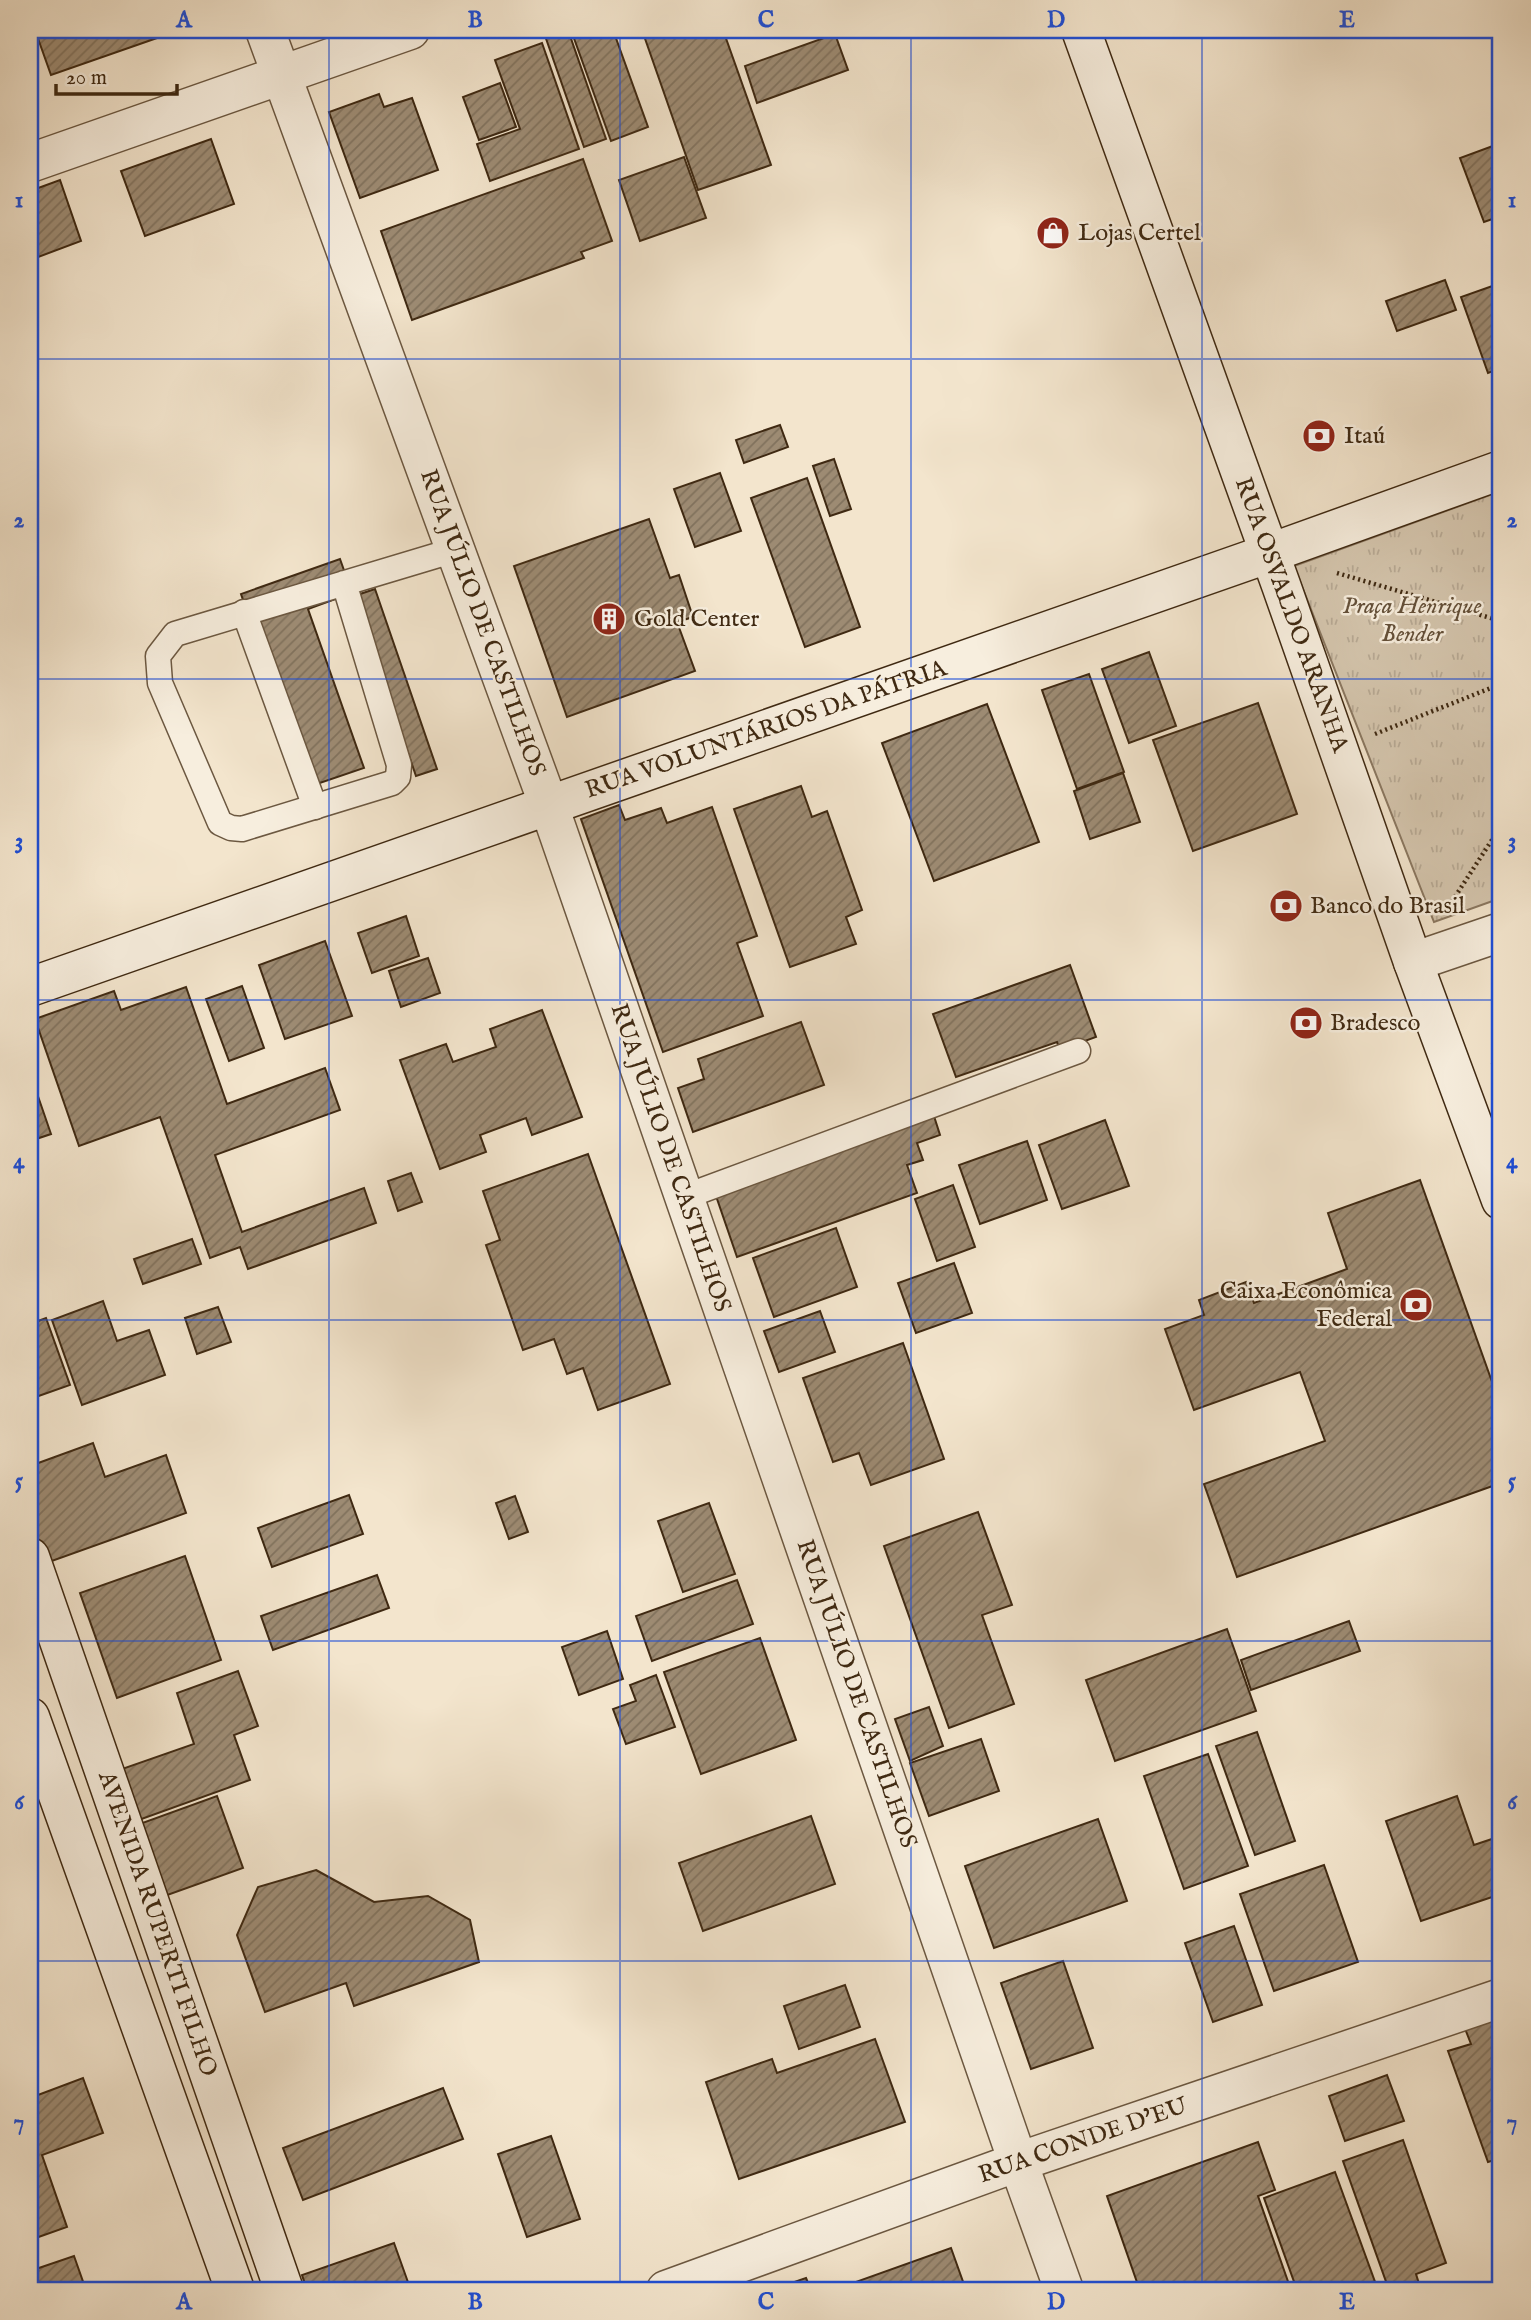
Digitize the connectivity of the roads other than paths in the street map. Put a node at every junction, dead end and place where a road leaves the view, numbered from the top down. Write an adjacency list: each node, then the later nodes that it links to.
1 (265, 30): 4 (main road, RUA JÚLIO DE CASTILHOS)
2 (410, 30): 4 (main road)
3 (1081, 30): 8 (main road, RUA OSVALDO ARANHA)
4 (282, 76): 5 (main road); 7 (main road, RUA JÚLIO DE CASTILHOS)
5 (30, 163)
6 (1501, 470): 8 (main road, RUA VOLUNTÁRIOS DA PÁTRIA)
7 (455, 550): 9 (lane); 11 (main road, RUA JÚLIO DE CASTILHOS)
8 (1269, 553): 11 (main road, RUA VOLUNTÁRIOS DA PÁTRIA); 14 (main road, RUA OSVALDO ARANHA)
9 (344, 583): 10 (lane); 12 (lane)
10 (244, 612): 12 (lane); 12 (lane)
11 (549, 806): 15 (main road, RUA VOLUNTÁRIOS DA PÁTRIA); 17 (main road, RUA JÚLIO DE CASTILHOS)
12 (315, 807)
13 (1501, 932): 14 (main road)
14 (1413, 962): 18 (main road, RUA OSVALDO ARANHA)
15 (30, 987)
16 (1078, 1051): 17 (lane)
17 (684, 1197): 22 (main road, RUA JÚLIO DE CASTILHOS)
18 (1501, 1200)
19 (30, 1557): 24 (main road, AVENIDA RUPERTI FILHO)
20 (30, 1717): 23 (main road, AVENIDA RUPERTI FILHO)
21 (1501, 1998): 22 (main road, RUA CONDE D'EU)
22 (1018, 2162): 25 (main road, RUA CONDE D'EU); 26 (main road, RUA JÚLIO DE CASTILHOS)
23 (235, 2290)
24 (285, 2290)
25 (666, 2290)
26 (1064, 2290)

